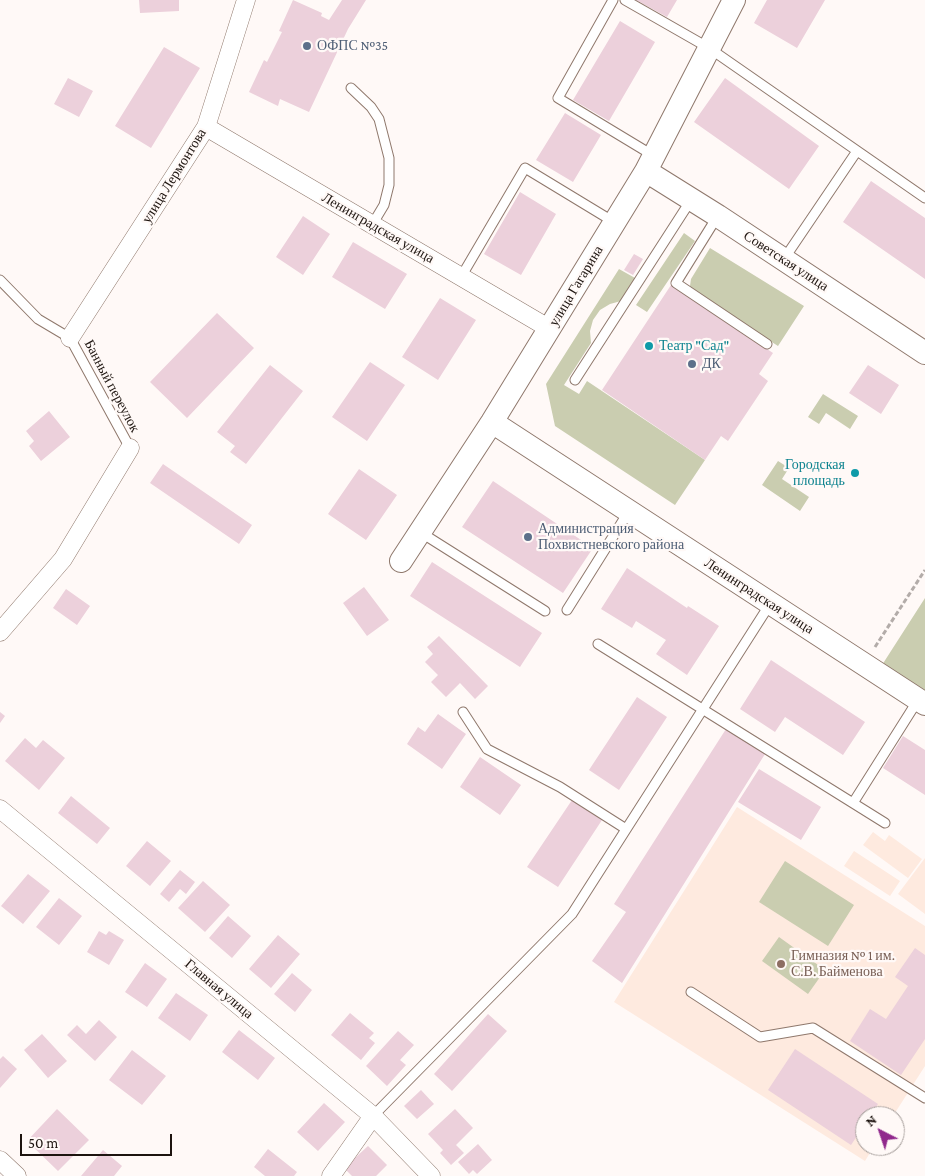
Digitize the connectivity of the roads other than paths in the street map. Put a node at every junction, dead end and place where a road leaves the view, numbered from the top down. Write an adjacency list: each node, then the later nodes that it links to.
1 (246, 0): 7 (street, улица Лермонтова)
2 (613, 0): 9 (lane)
3 (624, 0): 5 (lane)
4 (734, 0): 5 (street, улица Гагарина)
5 (709, 48): 8 (lane); 9 (street, улица Гагарина)
6 (351, 88): 14 (lane)
7 (206, 127): 14 (street, Ленинградская улица); 19 (street, улица Лермонтова)
8 (857, 151): 10 (lane); 15 (lane)
9 (650, 163): 11 (street, Советская улица); 13 (street, улица Гагарина)
10 (925, 198)
11 (691, 200): 12 (street, Советская улица); 22 (lane)
12 (718, 216): 15 (street, Советская улица); 20 (lane)
13 (614, 222): 16 (lane); 18 (street, улица Гагарина)
14 (372, 225): 16 (street, Ленинградская улица)
15 (784, 260): 21 (street, Советская улица)
16 (461, 277): 18 (street, Ленинградская улица)
17 (0, 280): 19 (lane, Банный переулок)
18 (550, 329): 23 (street, улица Гагарина)
19 (70, 338): 24 (lane, Банный переулок)
20 (767, 344)
21 (925, 353)
22 (575, 380)
23 (492, 422): 25 (street, Ленинградская улица); 26 (street, улица Гагарина)
24 (130, 448): 31 (street)
25 (629, 511): 28 (street, Ленинградская улица); 29 (lane)
26 (420, 532): 27 (street, улица Гагарина); 30 (lane)
27 (401, 561)
28 (770, 603): 33 (street, Ленинградская улица); 34 (lane)
29 (567, 610)
30 (545, 611)
31 (0, 632)
32 (598, 644): 34 (lane)
33 (922, 702): 36 (lane)
34 (702, 709): 36 (lane); 39 (lane)
35 (463, 712): 39 (lane)
36 (853, 803): 38 (lane)
37 (0, 809): 42 (street, Главная улица)
38 (885, 823)
39 (626, 828): 42 (lane)
40 (691, 992): 41 (lane)
41 (925, 1098)
42 (373, 1116): 45 (street); 46 (street, Главная улица)
43 (0, 1160): 44 (street)
44 (17, 1176)
45 (331, 1176)
46 (431, 1176)

